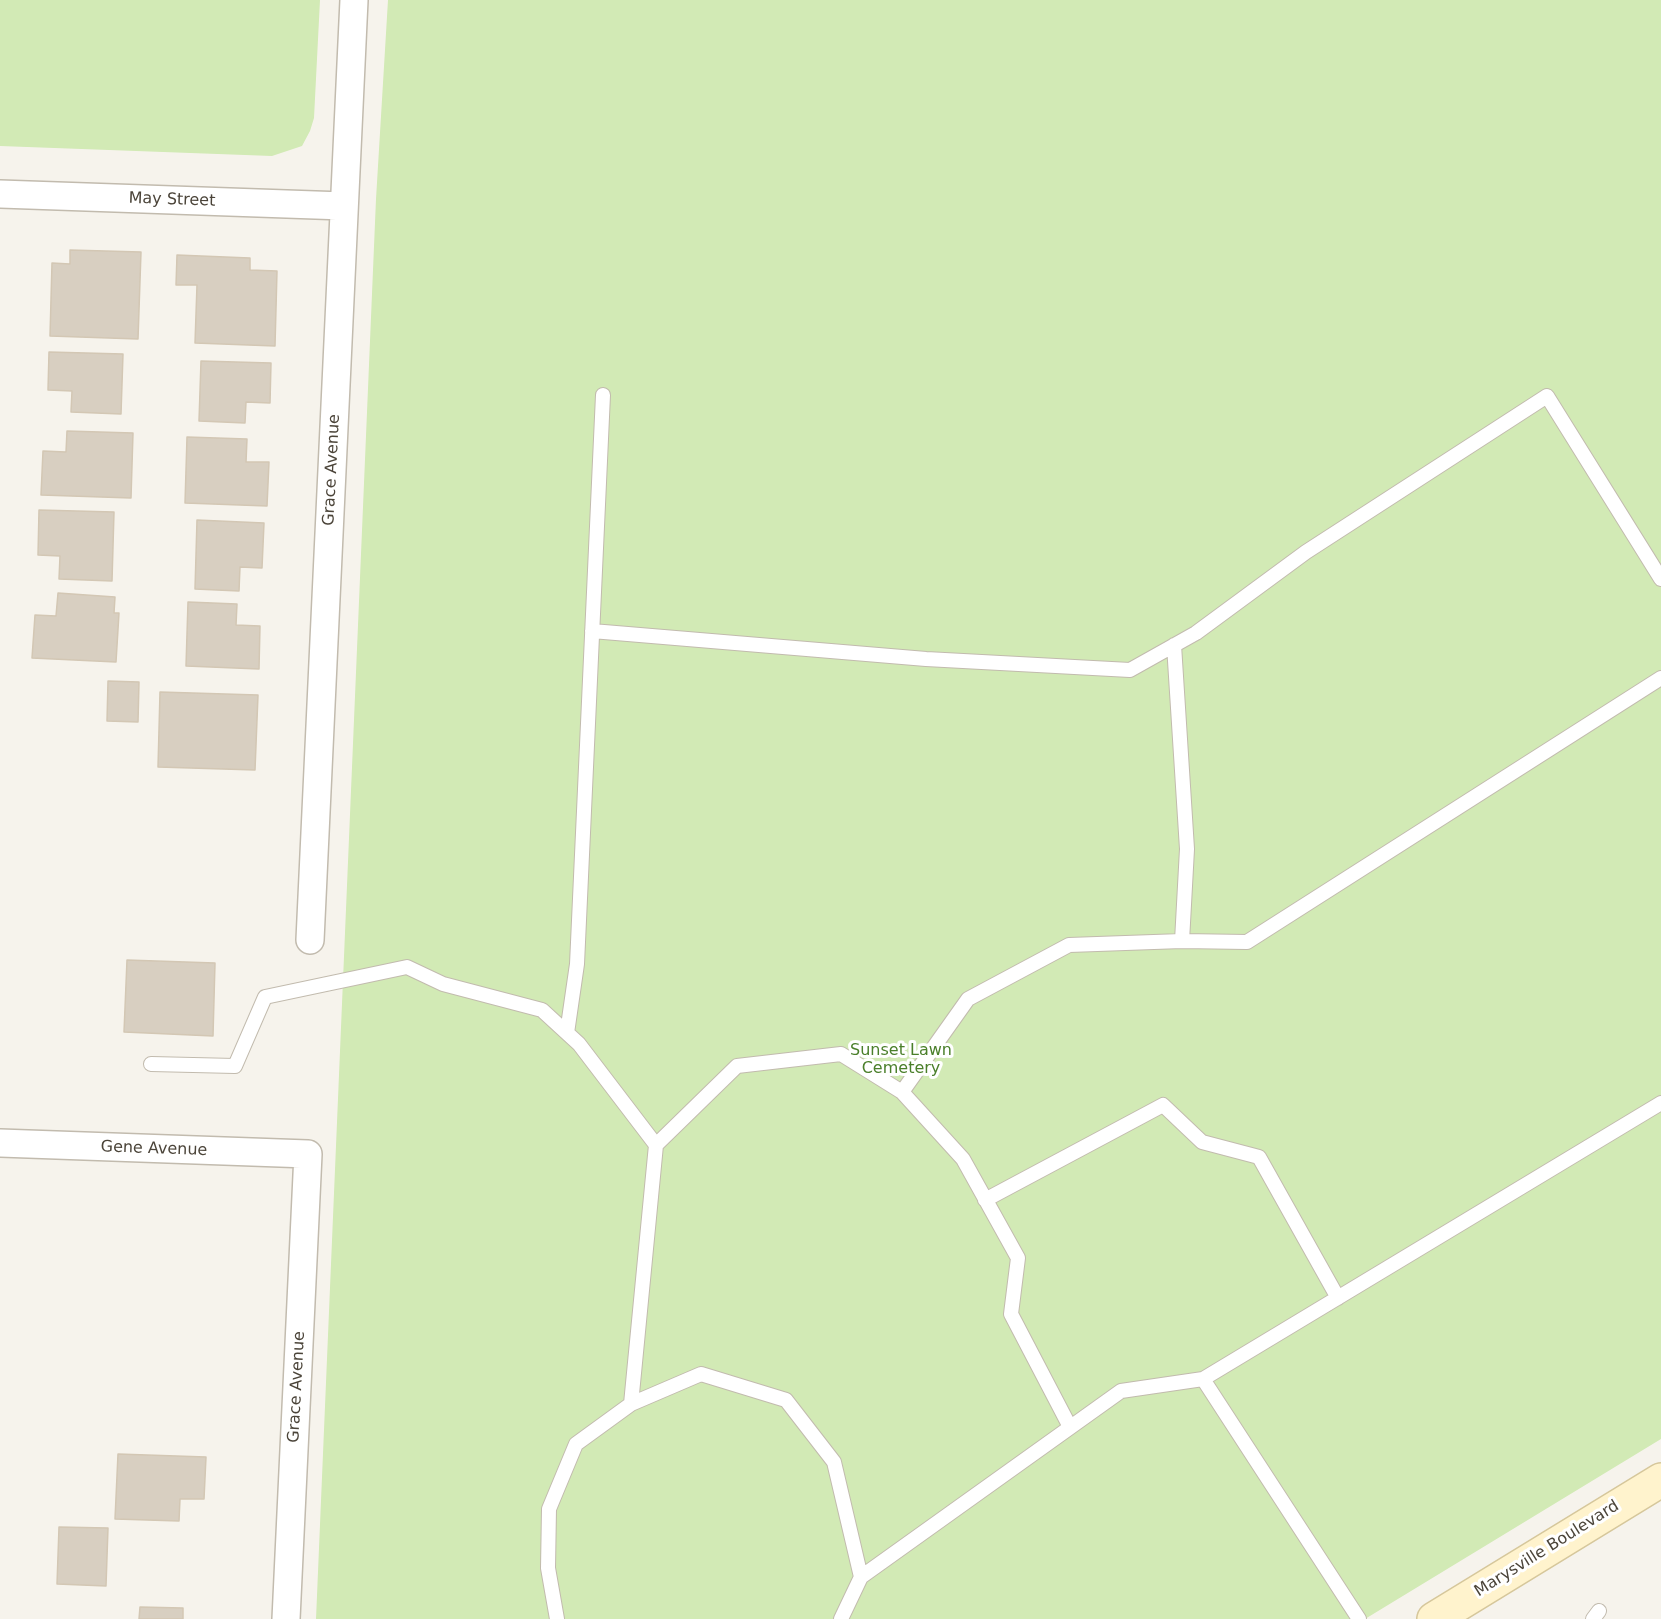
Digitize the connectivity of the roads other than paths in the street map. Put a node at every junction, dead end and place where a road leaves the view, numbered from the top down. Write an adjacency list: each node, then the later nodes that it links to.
1 (354, 0): 3 (street, Grace Avenue)
2 (0, 194): 3 (street, May Street)
3 (344, 206): 9 (street, Grace Avenue)
4 (603, 395): 6 (lane)
5 (1661, 579): 7 (lane)
6 (592, 631): 7 (lane); 11 (lane)
7 (1174, 645): 10 (lane)
8 (1661, 678): 10 (lane)
9 (310, 940)
10 (1182, 941): 13 (lane)
11 (567, 1033): 12 (lane); 16 (lane)
12 (151, 1064)
13 (902, 1092): 16 (lane); 18 (lane)
14 (1661, 1103): 19 (lane)
15 (0, 1143): 17 (street, Gene Avenue)
16 (656, 1145): 21 (lane)
17 (308, 1154): 25 (street, Grace Avenue)
18 (985, 1200): 19 (lane); 22 (lane)
19 (1338, 1298): 20 (lane)
20 (1203, 1378): 22 (lane); 28 (lane)
21 (632, 1404): 24 (lane); 26 (lane)
22 (1070, 1428): 24 (lane)
23 (1661, 1480): 29 (main road, Marysville Boulevard)
24 (861, 1577): 27 (lane)
25 (286, 1619)
26 (557, 1619)
27 (841, 1619)
28 (1359, 1619)
29 (1434, 1619)
30 (1593, 1619): 31 (lane)
31 (1599, 1619)

